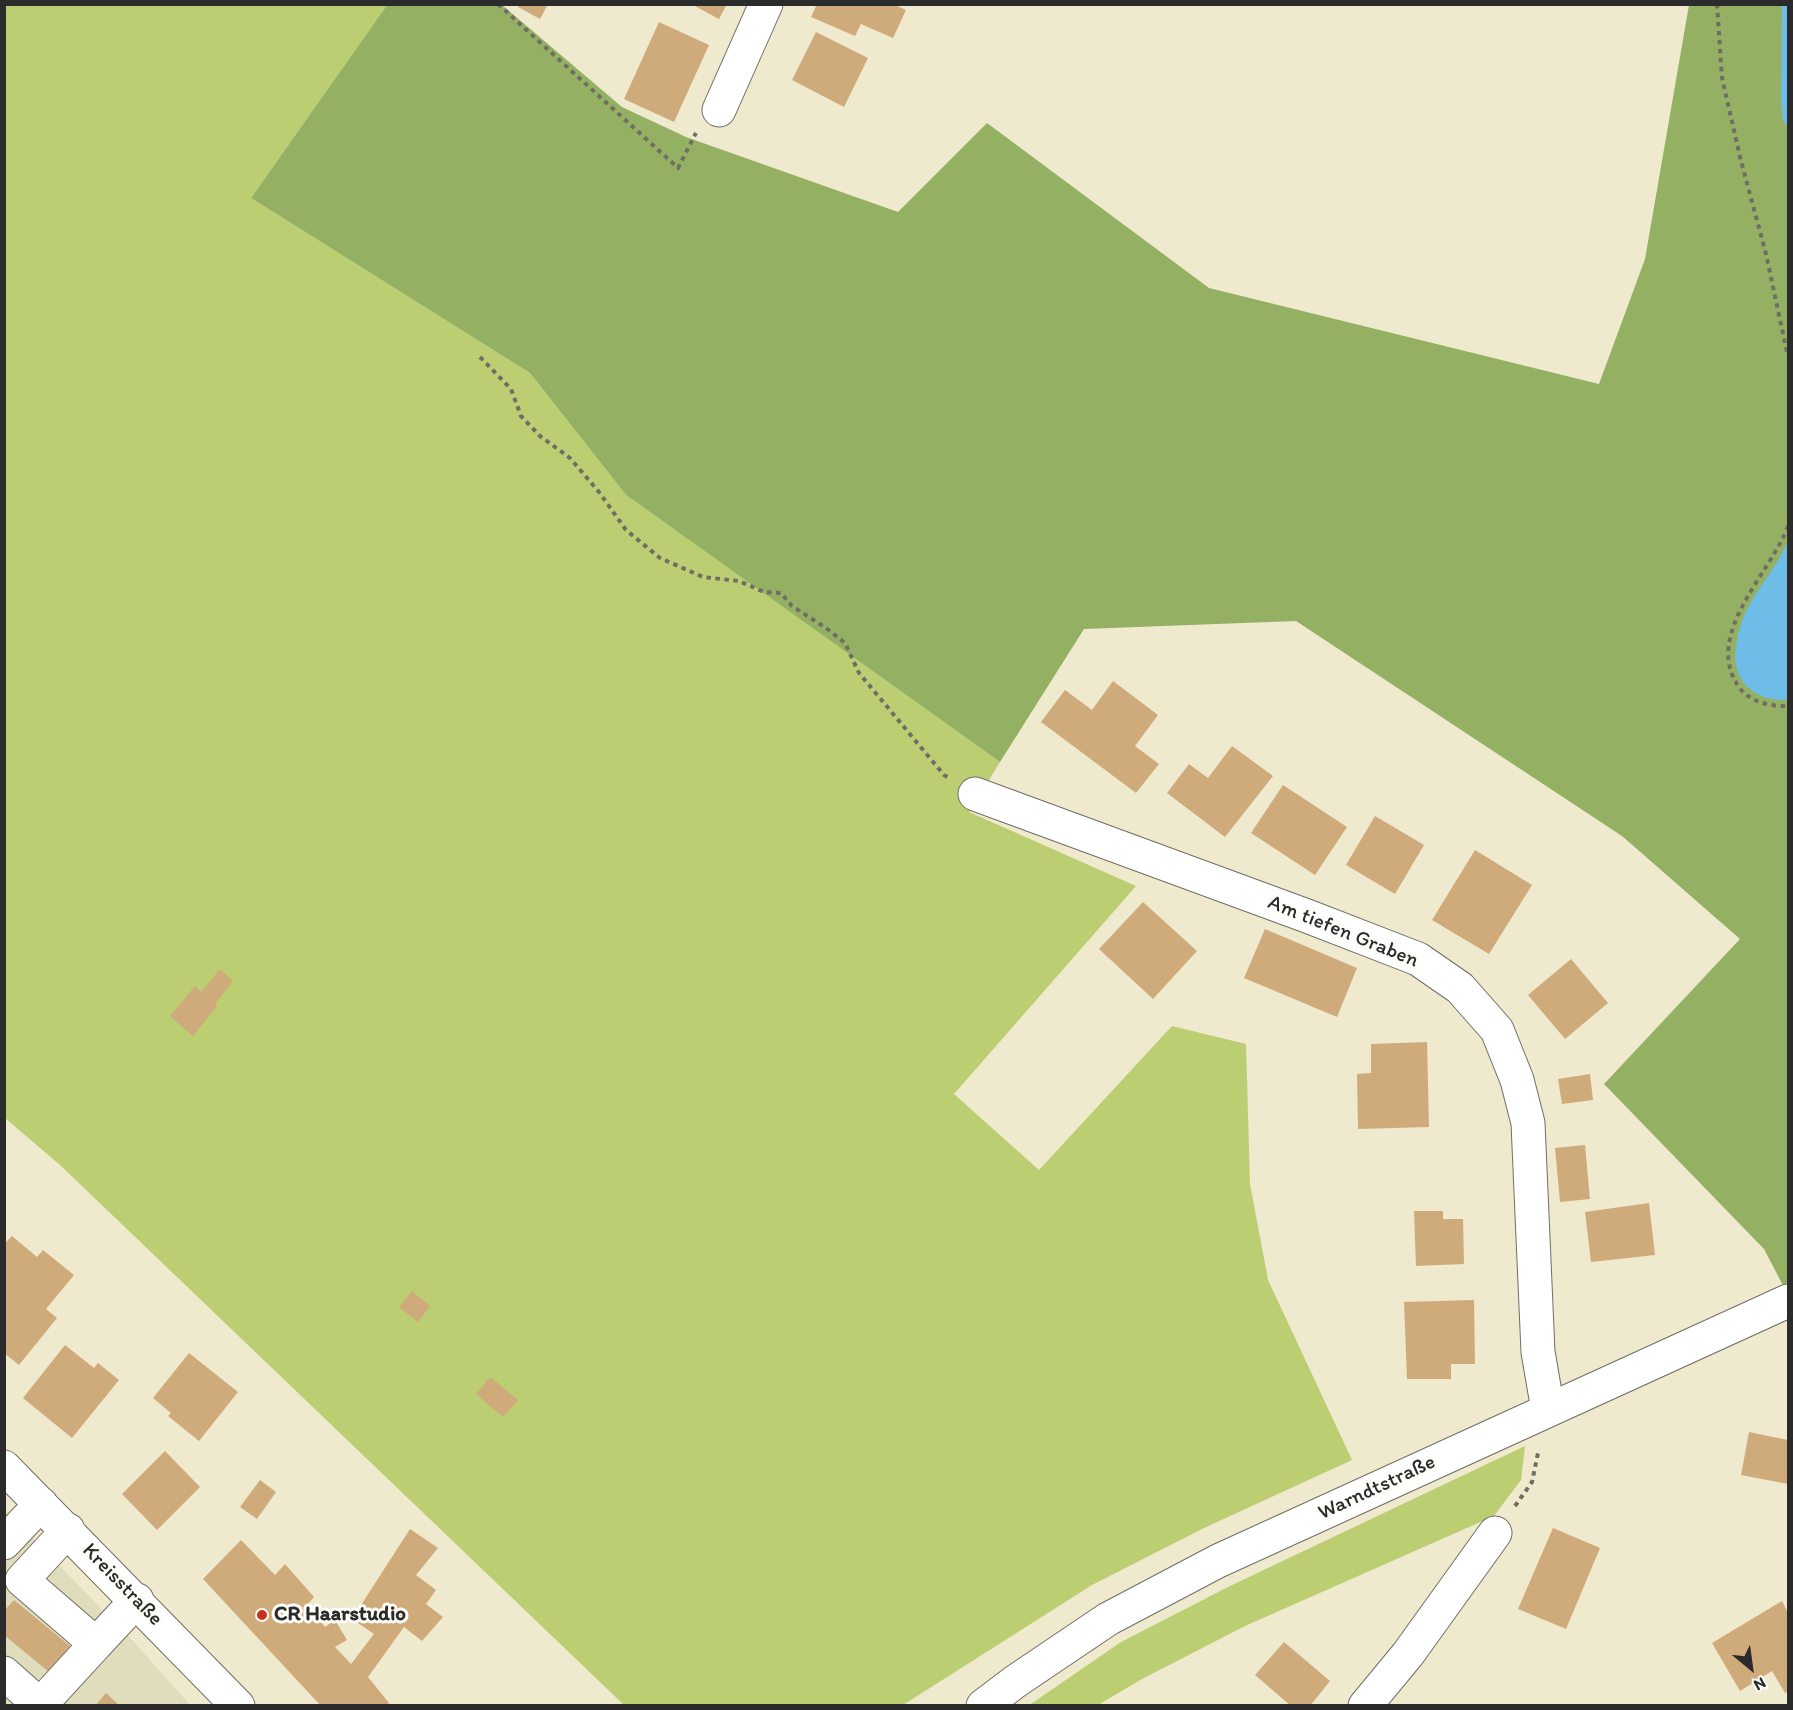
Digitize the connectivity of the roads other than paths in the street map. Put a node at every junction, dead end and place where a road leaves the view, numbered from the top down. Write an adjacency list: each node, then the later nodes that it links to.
1 (766, 4): 2 (street)
2 (719, 110)
3 (975, 794): 5 (street, Am tiefen Graben)
4 (1788, 1301): 5 (street, Warndtstraße)
5 (1548, 1410): 16 (street, Warndtstraße)
6 (4, 1467): 7 (street, Kreisstraße)
7 (41, 1504): 8 (street, Kreisstraße); 10 (street)
8 (68, 1530): 11 (street, Kreisstraße); 12 (street)
9 (1495, 1533): 17 (street)
10 (4, 1543)
11 (141, 1605): 12 (street); 14 (street); 15 (street, Kreisstraße)
12 (96, 1644): 13 (street)
13 (4, 1673)
14 (62, 1706)
15 (238, 1706)
16 (983, 1706)
17 (1365, 1706)

